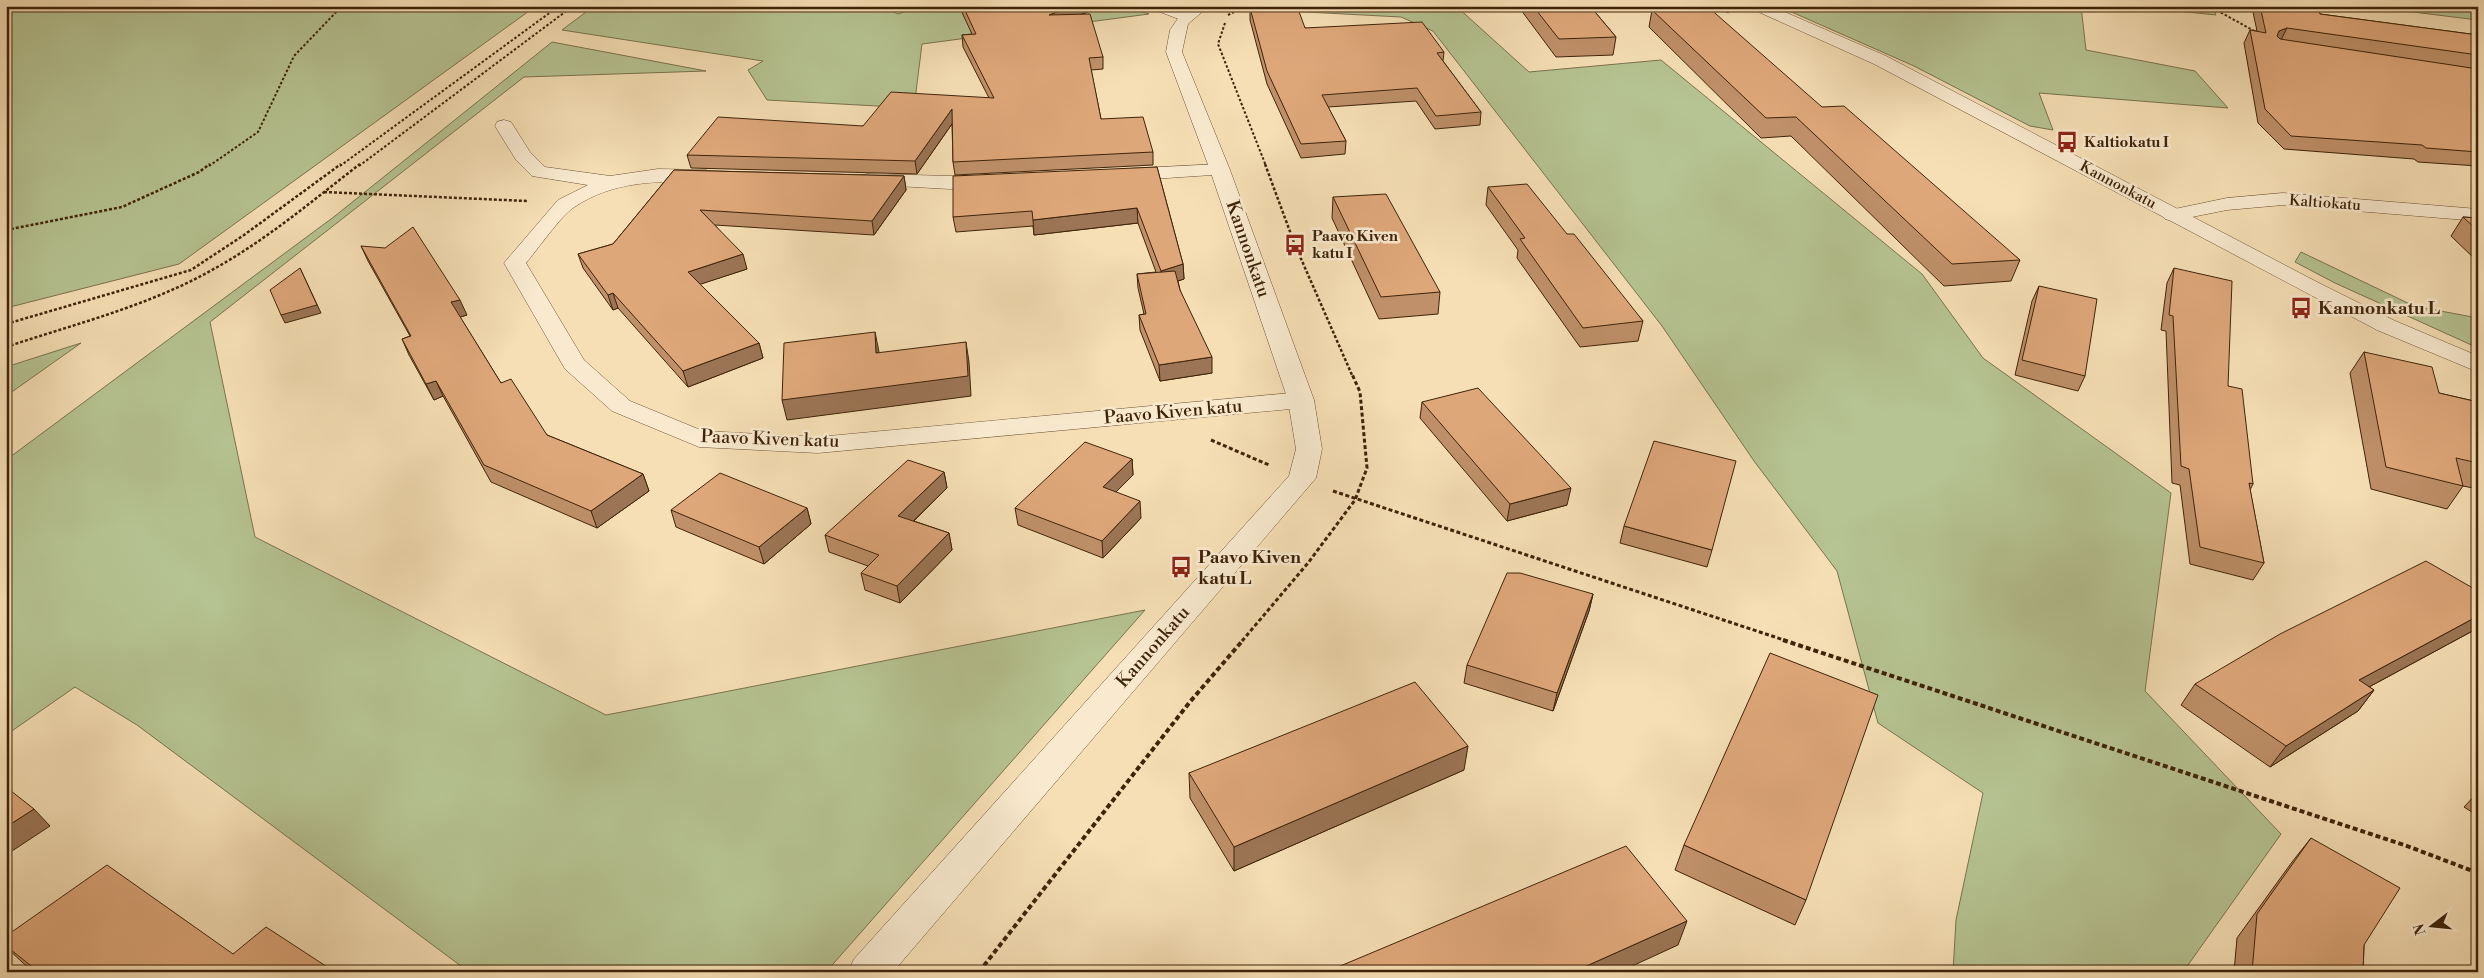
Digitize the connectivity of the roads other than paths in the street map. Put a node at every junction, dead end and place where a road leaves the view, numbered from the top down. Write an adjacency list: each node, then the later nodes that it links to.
1 (1157, 6): 3 (street)
2 (1757, 6): 11 (street, Kannonkatu)
3 (1193, 11): 5 (street, Kannonkatu)
4 (504, 126): 10 (street)
5 (1220, 170): 6 (street); 14 (street, Kannonkatu)
6 (1104, 176)
7 (726, 177): 10 (street, Paavo Kiven katu)
8 (843, 180): 9 (street)
9 (1008, 180)
10 (610, 182): 14 (street, Paavo Kiven katu)
11 (2172, 215): 12 (street, Kaltiokatu); 13 (street, Kannonkatu)
12 (2478, 215)
13 (2478, 365)
14 (1301, 400): 15 (street, Kannonkatu)
15 (868, 972)

